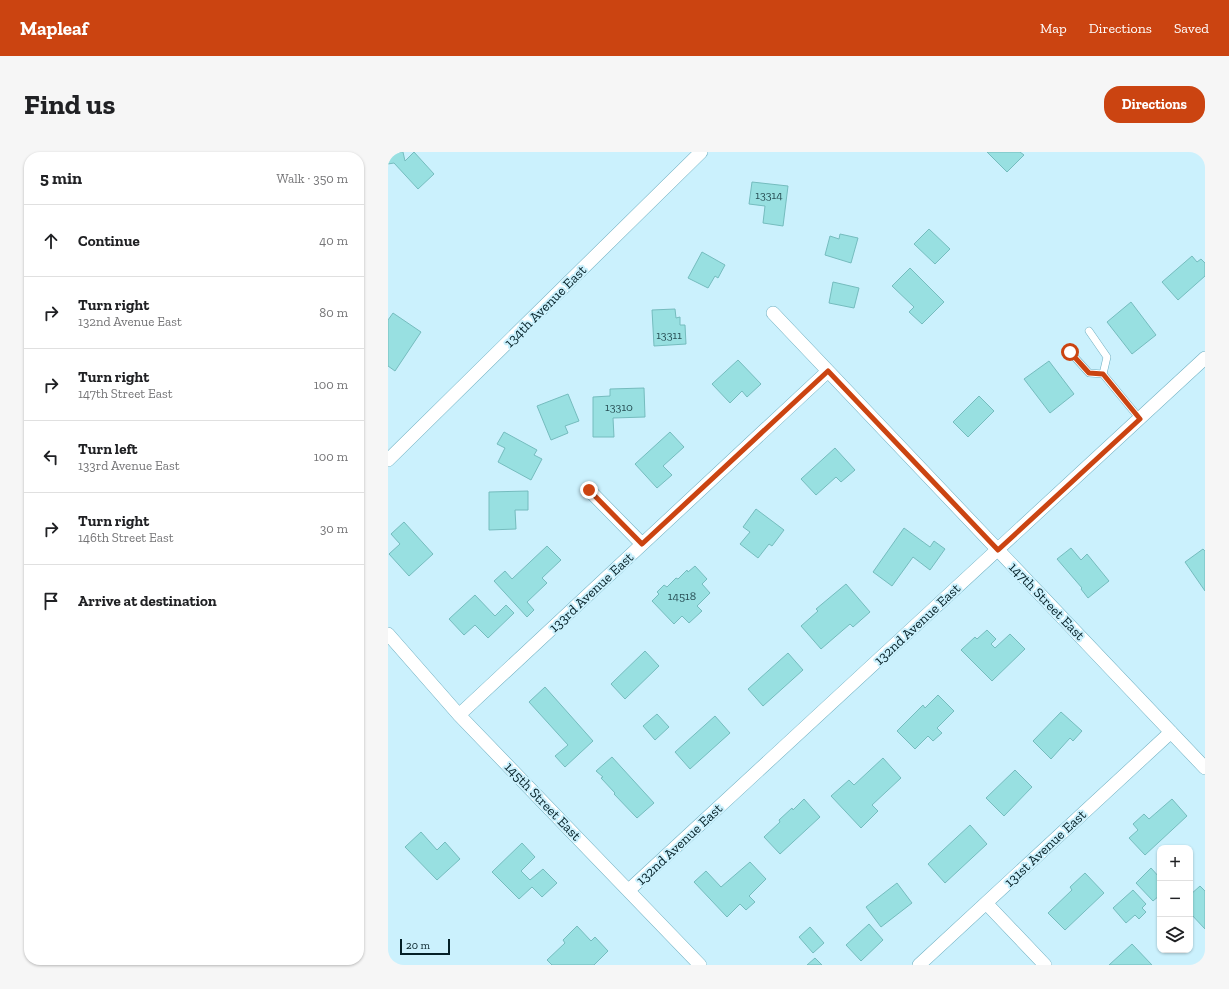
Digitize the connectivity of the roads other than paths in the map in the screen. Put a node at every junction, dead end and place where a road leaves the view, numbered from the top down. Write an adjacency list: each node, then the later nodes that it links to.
1 (701, 152): 9 (street, 134th Avenue East)
2 (773, 314): 6 (street, 147th Street East)
3 (1089, 331): 7 (lane)
4 (1070, 352): 7 (lane)
5 (1205, 358): 8 (street, 132nd Avenue East)
6 (828, 371): 11 (street, 133rd Avenue East); 12 (street, 147th Street East)
7 (1103, 374): 8 (lane)
8 (1140, 419): 12 (street, 132nd Avenue East)
9 (388, 460)
10 (589, 490): 11 (street)
11 (642, 544): 14 (street, 133rd Avenue East)
12 (998, 550): 15 (street, 147th Street East); 17 (street, 132nd Avenue East)
13 (388, 634): 14 (street, 145th Street East)
14 (459, 715): 17 (street, 145th Street East)
15 (1171, 732): 16 (street, 147th Street East); 18 (street, 131st Avenue East)
16 (1205, 768)
17 (629, 890): 19 (street, 145th Street East)
18 (986, 903): 20 (street, 131st Avenue East); 21 (street)
19 (700, 965)
20 (919, 965)
21 (1045, 965)

